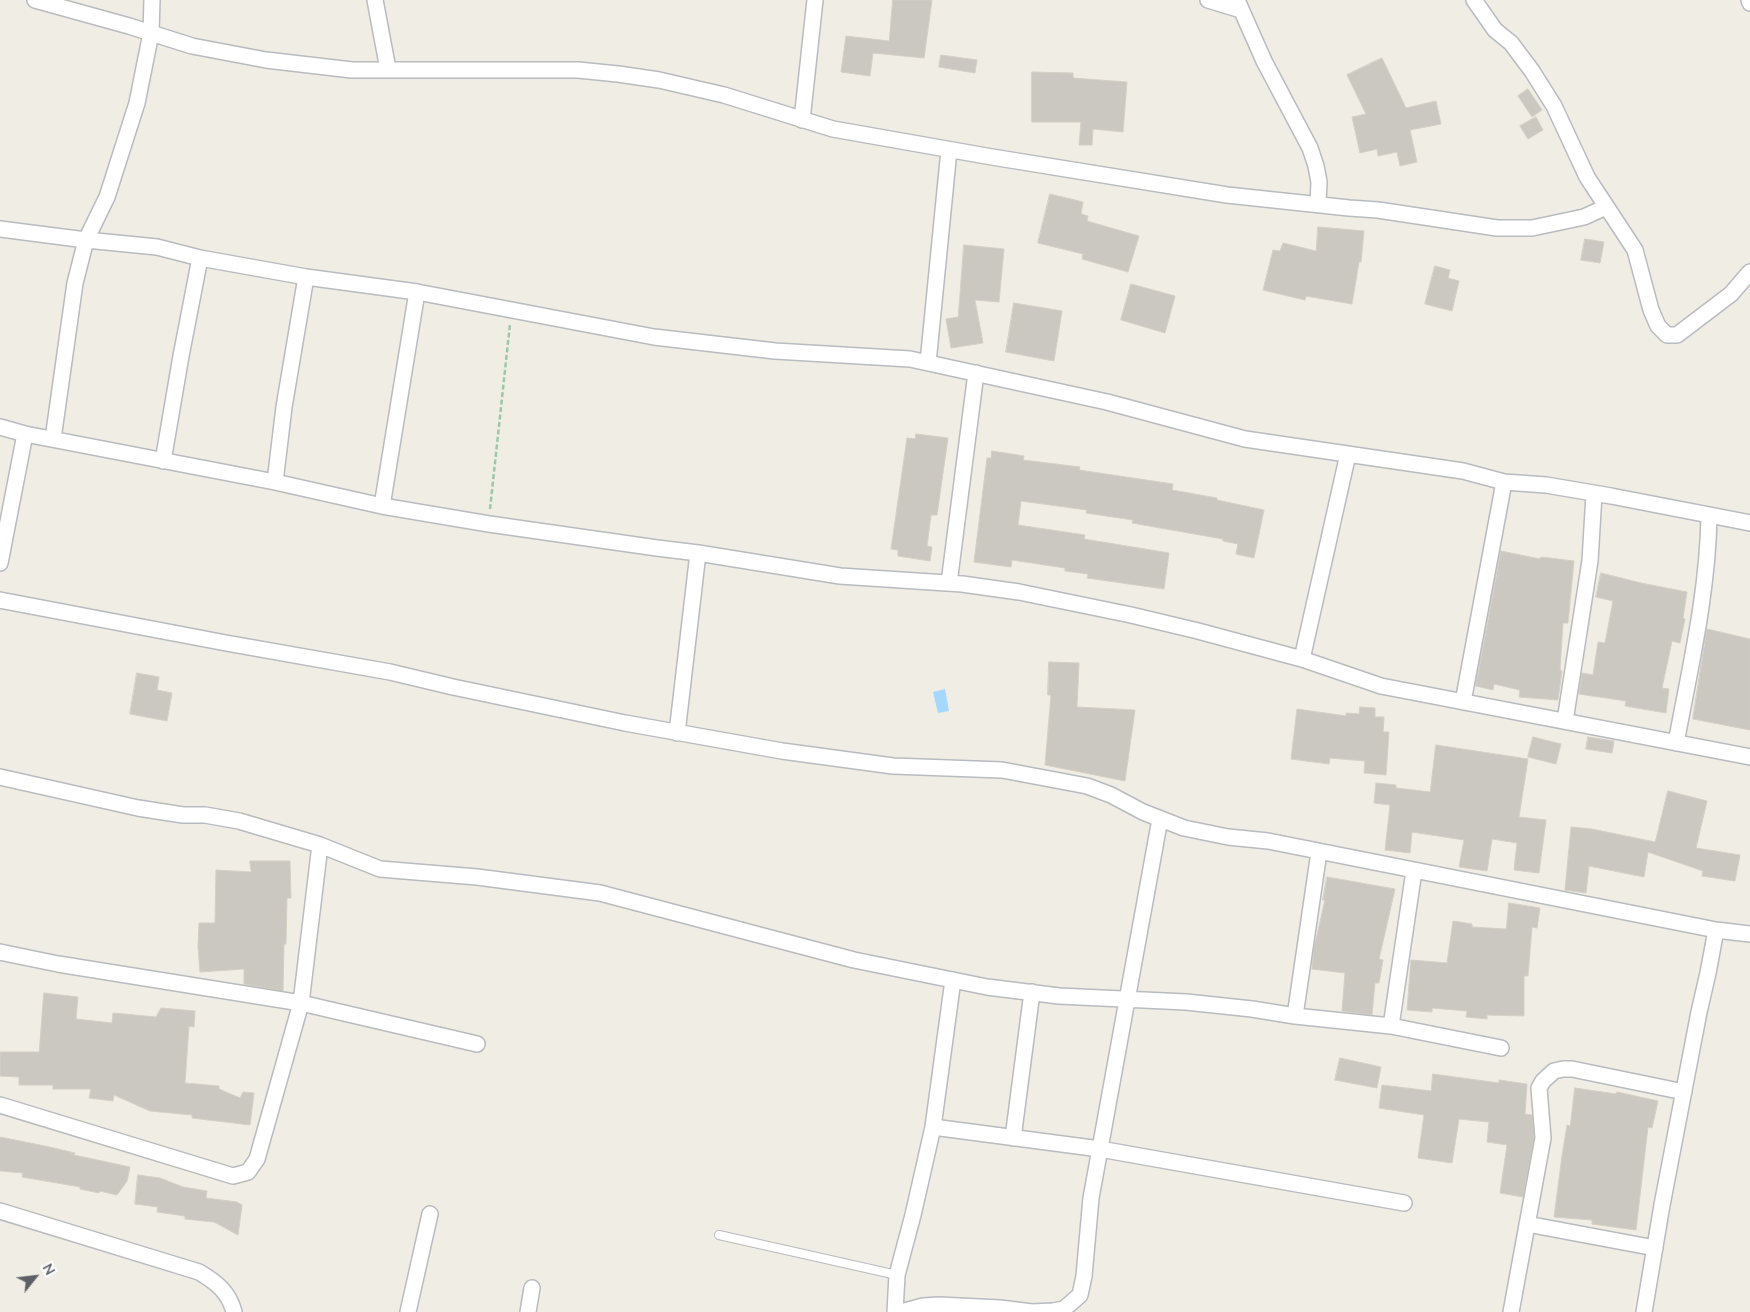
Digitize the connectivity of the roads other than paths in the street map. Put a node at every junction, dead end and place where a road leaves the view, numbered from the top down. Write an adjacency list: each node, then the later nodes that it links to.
1 (35, 0): 8 (street)
2 (152, 0): 8 (street)
3 (375, 0): 9 (street)
4 (814, 0): 10 (street)
5 (1208, 0): 7 (street)
6 (1474, 0): 13 (street)
7 (1239, 5): 12 (street)
8 (150, 33): 9 (street); 15 (street)
9 (388, 70): 10 (street)
10 (802, 120): 11 (street)
11 (949, 150): 12 (street); 20 (street)
12 (1318, 204): 13 (street)
13 (1606, 207): 17 (street)
14 (0, 229): 15 (street)
15 (86, 240): 16 (street); 24 (street)
16 (200, 258): 18 (street); 26 (street)
17 (1750, 272)
18 (306, 277): 19 (street); 27 (street)
19 (417, 292): 20 (street); 30 (street)
20 (928, 363): 21 (street)
21 (976, 373): 25 (street); 35 (street)
22 (0, 427): 23 (street)
23 (25, 434): 24 (street); 34 (street)
24 (53, 439): 26 (street)
25 (1348, 454): 28 (street); 37 (street)
26 (163, 461): 27 (street)
27 (275, 482): 30 (street)
28 (1504, 482): 29 (street); 38 (street)
29 (1594, 494): 31 (street); 39 (street)
30 (382, 506): 33 (street)
31 (1709, 515): 32 (street); 41 (street)
32 (1750, 524)
33 (698, 553): 35 (street); 40 (street)
34 (0, 563)
35 (948, 583): 37 (street)
36 (0, 600): 40 (street)
37 (1302, 660): 38 (street)
38 (1463, 702): 39 (street)
39 (1565, 721): 41 (street)
40 (678, 733): 44 (street)
41 (1676, 743): 42 (street)
42 (1750, 757)
43 (0, 777): 45 (street)
44 (1160, 819): 46 (street); 53 (street)
45 (320, 845): 51 (street); 54 (street)
46 (1319, 852): 47 (street); 55 (street)
47 (1414, 871): 48 (street); 56 (street)
48 (1716, 930): 49 (street); 59 (street)
49 (1750, 934)
50 (0, 952): 54 (street)
51 (952, 980): 52 (street); 61 (street)
52 (1032, 992): 53 (street); 62 (street)
53 (1126, 998): 55 (street); 63 (street)
54 (301, 1003): 57 (street); 60 (street)
55 (1294, 1016): 56 (street)
56 (1391, 1026): 58 (street)
57 (477, 1044)
58 (1501, 1048)
59 (1684, 1092): 67 (street); 69 (street)
60 (0, 1105)
61 (933, 1127): 62 (street); 70 (street)
62 (1013, 1138): 63 (street)
63 (1100, 1149): 64 (street); 72 (street)
64 (1404, 1203)
65 (0, 1212): 73 (street)
66 (430, 1214): 74 (street)
67 (1527, 1224): 69 (street); 78 (street)
68 (719, 1235): 70 (lane)
69 (1655, 1248): 79 (street)
70 (897, 1275): 76 (street)
71 (532, 1288): 75 (street)
72 (1065, 1310): 77 (street)
73 (234, 1312)
74 (408, 1312)
75 (528, 1312)
76 (895, 1312)
77 (901, 1312)
78 (1511, 1312)
79 (1644, 1312)

